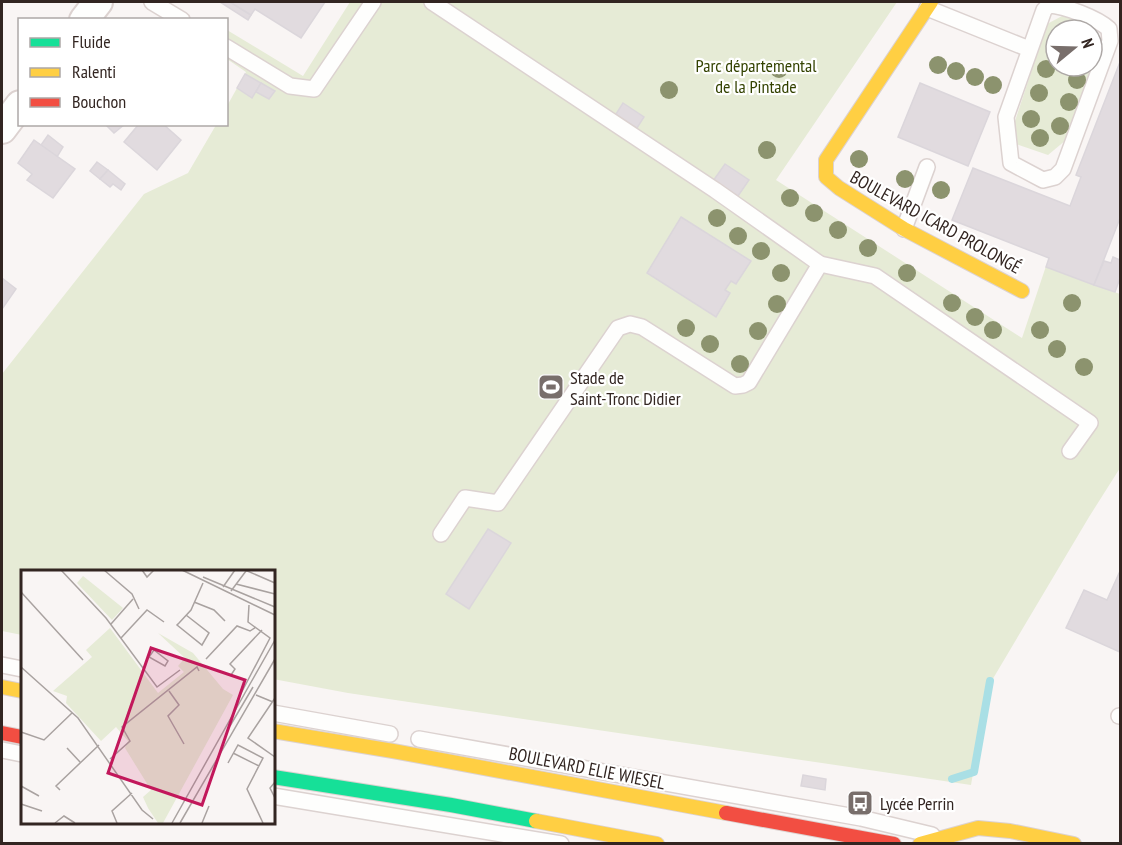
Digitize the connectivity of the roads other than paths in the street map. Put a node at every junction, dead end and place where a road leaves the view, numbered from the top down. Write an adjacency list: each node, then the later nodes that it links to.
1 (98, 2): 6 (street)
2 (152, 2): 7 (lane)
3 (373, 2): 8 (lane)
4 (432, 2): 14 (lane)
5 (929, 5): 9 (lane); 13 (street, BOULEVARD ICARD PROLONGÉ)
6 (86, 18)
7 (179, 18)
8 (228, 48)
9 (1029, 49): 9 (lane)
10 (18, 108): 11 (street)
11 (2, 129)
12 (927, 167): 13 (lane)
13 (904, 229): 15 (street, BOULEVARD ICARD PROLONGÉ)
14 (820, 264): 16 (lane); 17 (lane)
15 (1022, 291)
16 (1070, 451)
17 (441, 534)
18 (2, 665): 19 (lane)
19 (21, 669)
20 (2, 687): 21 (street)
21 (21, 691)
22 (274, 713): 30 (lane)
23 (274, 731): 33 (street, BOULEVARD ELIE WIESEL)
24 (2, 733): 25 (street)
25 (21, 737)
26 (2, 750): 27 (lane)
27 (21, 754)
28 (274, 777): 32 (street)
29 (274, 796): 31 (lane)
30 (944, 837): 34 (street); 35 (street)
31 (561, 843)
32 (657, 843)
33 (894, 843)
34 (920, 843)
35 (1074, 843)

